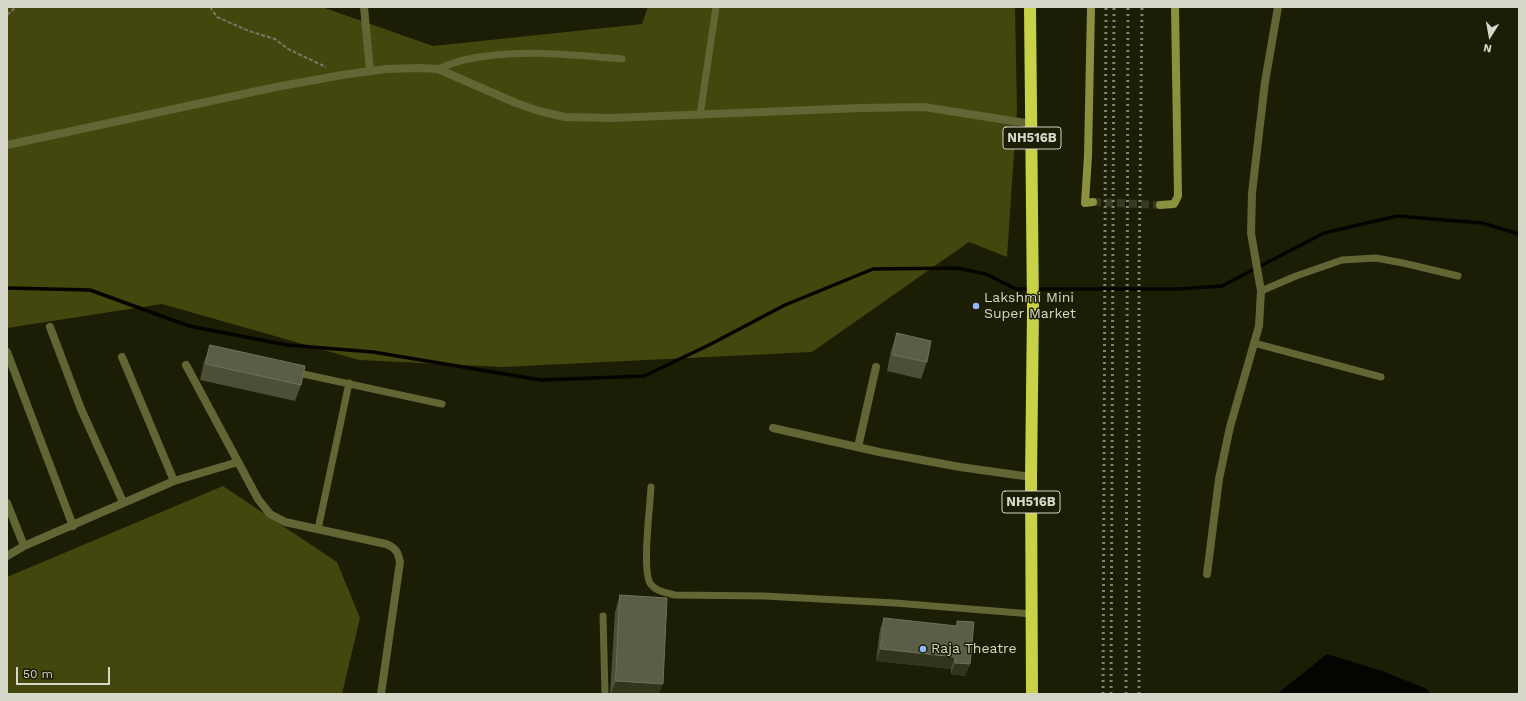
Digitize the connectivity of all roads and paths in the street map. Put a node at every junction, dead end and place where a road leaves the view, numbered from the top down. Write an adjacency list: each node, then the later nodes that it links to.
1 (16, 7): 9 (path)
2 (210, 7): 13 (path)
3 (364, 7): 12 (street)
4 (716, 7): 14 (lane)
5 (1030, 7): 15 (highway, NH516B)
6 (1091, 7): 17 (street)
7 (1175, 7): 18 (street)
8 (1278, 7): 20 (street)
9 (7, 15)
10 (622, 59): 11 (lane)
11 (438, 69): 12 (street); 14 (street)
12 (370, 71): 13 (street)
13 (342, 75): 16 (street)
14 (700, 115): 15 (street)
15 (1032, 124): 34 (highway, NH516B)
16 (7, 145)
17 (1093, 202)
18 (1160, 205)
19 (1458, 276): 20 (lane)
20 (1261, 291): 22 (street)
21 (50, 327): 37 (street)
22 (1254, 343): 28 (lane); 43 (street)
23 (7, 352): 39 (street)
24 (122, 357): 35 (street)
25 (186, 365): 33 (street)
26 (876, 367): 32 (street)
27 (290, 371): 29 (lane)
28 (1381, 377)
29 (349, 383): 30 (lane); 40 (lane)
30 (442, 404)
31 (773, 428): 32 (street)
32 (858, 447): 34 (street)
33 (238, 462): 35 (street); 40 (street)
34 (1031, 477): 44 (highway, NH516B)
35 (174, 481): 37 (street)
36 (651, 487): 44 (lane)
37 (123, 502): 39 (street)
38 (7, 504): 41 (street)
39 (73, 526): 41 (street)
40 (318, 528): 46 (street)
41 (24, 546): 42 (street)
42 (7, 556)
43 (1206, 574)
44 (1032, 614): 48 (highway, NH516B)
45 (604, 616): 47 (lane)
46 (381, 694)
47 (605, 694)
48 (1032, 694)

